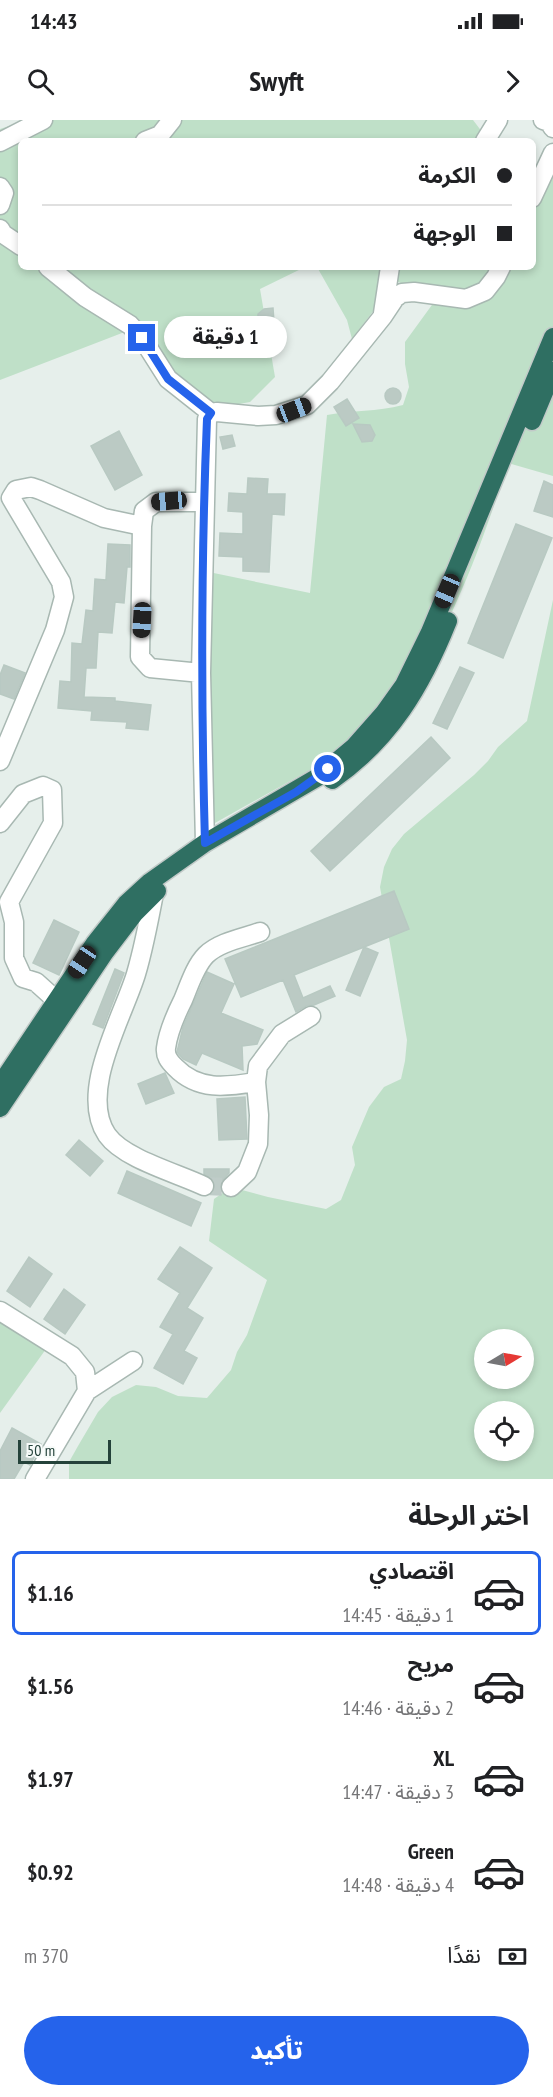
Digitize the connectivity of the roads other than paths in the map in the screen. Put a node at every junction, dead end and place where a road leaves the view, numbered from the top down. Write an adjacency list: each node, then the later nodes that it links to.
1 (43, 120): 8 (street)
2 (172, 120): 6 (street)
3 (498, 120): 7 (street)
4 (543, 120): 5 (street)
5 (553, 128)
6 (152, 138)
7 (487, 138)
8 (0, 142)
9 (553, 153): 10 (street)
10 (536, 189)
11 (18, 194): 12 (street)
12 (1, 197)
13 (0, 229): 14 (street)
14 (18, 244)
15 (52, 270): 21 (street)
16 (390, 270): 18 (street)
17 (500, 270): 18 (street)
18 (383, 316): 21 (street)
19 (553, 337): 27 (highway)
20 (553, 371): 28 (highway)
21 (211, 413): 22 (street)
22 (204, 502): 23 (street); 24 (street)
23 (142, 526): 24 (street); 25 (street)
24 (201, 673): 27 (street)
25 (0, 761)
26 (0, 823): 30 (street)
27 (205, 843): 30 (highway)
28 (154, 893): 34 (highway); 35 (street)
29 (260, 932): 32 (street)
30 (56, 1000): 33 (highway)
31 (311, 1016): 32 (street)
32 (256, 1082): 36 (street)
33 (0, 1085)
34 (0, 1108)
35 (204, 1186)
36 (231, 1186)
37 (0, 1311): 39 (street)
38 (133, 1361): 39 (street)
39 (87, 1391): 40 (street)
40 (35, 1479)

